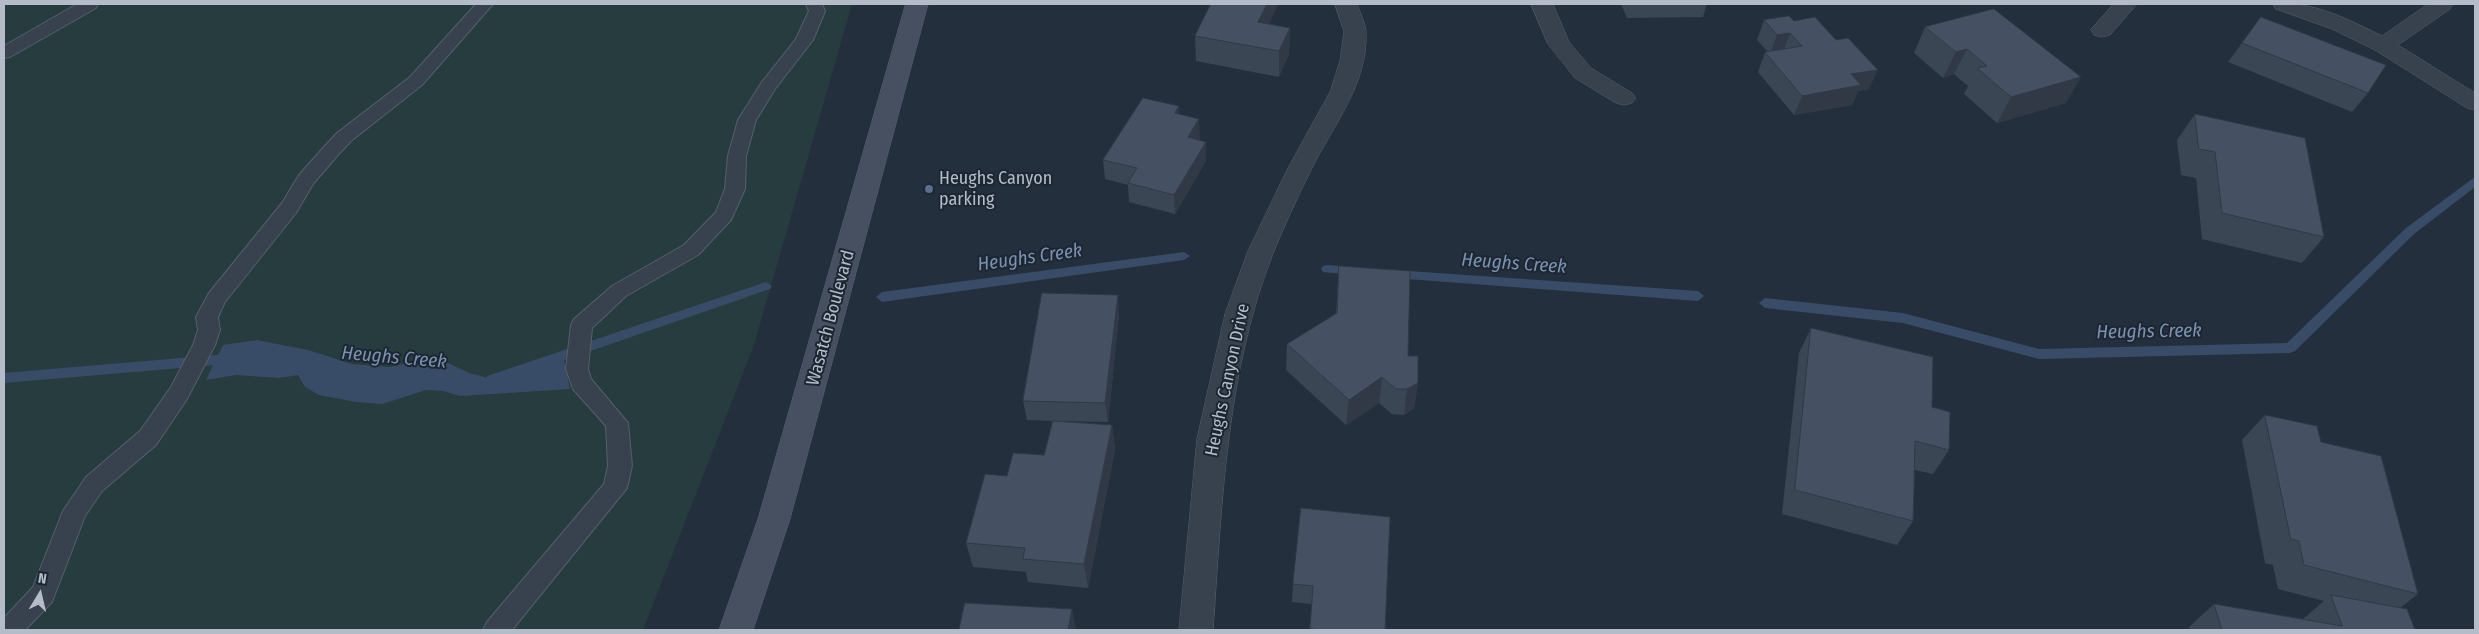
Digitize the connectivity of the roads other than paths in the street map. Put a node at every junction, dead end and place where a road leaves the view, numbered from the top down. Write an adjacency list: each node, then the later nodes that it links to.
1 (90, 4): 12 (lane)
2 (485, 4): 15 (lane)
3 (814, 4): 16 (lane)
4 (916, 4): 17 (street, Wasatch Boulevard)
5 (1346, 4): 18 (street, Heughs Canyon Drive)
6 (1542, 4): 13 (street)
7 (2126, 4): 10 (street)
8 (2284, 4): 11 (street)
9 (2442, 4): 11 (street)
10 (2102, 30)
11 (2383, 46): 14 (street)
12 (4, 53)
13 (1624, 98)
14 (2475, 103)
15 (9, 630)
16 (496, 630)
17 (736, 630)
18 (1196, 630)

